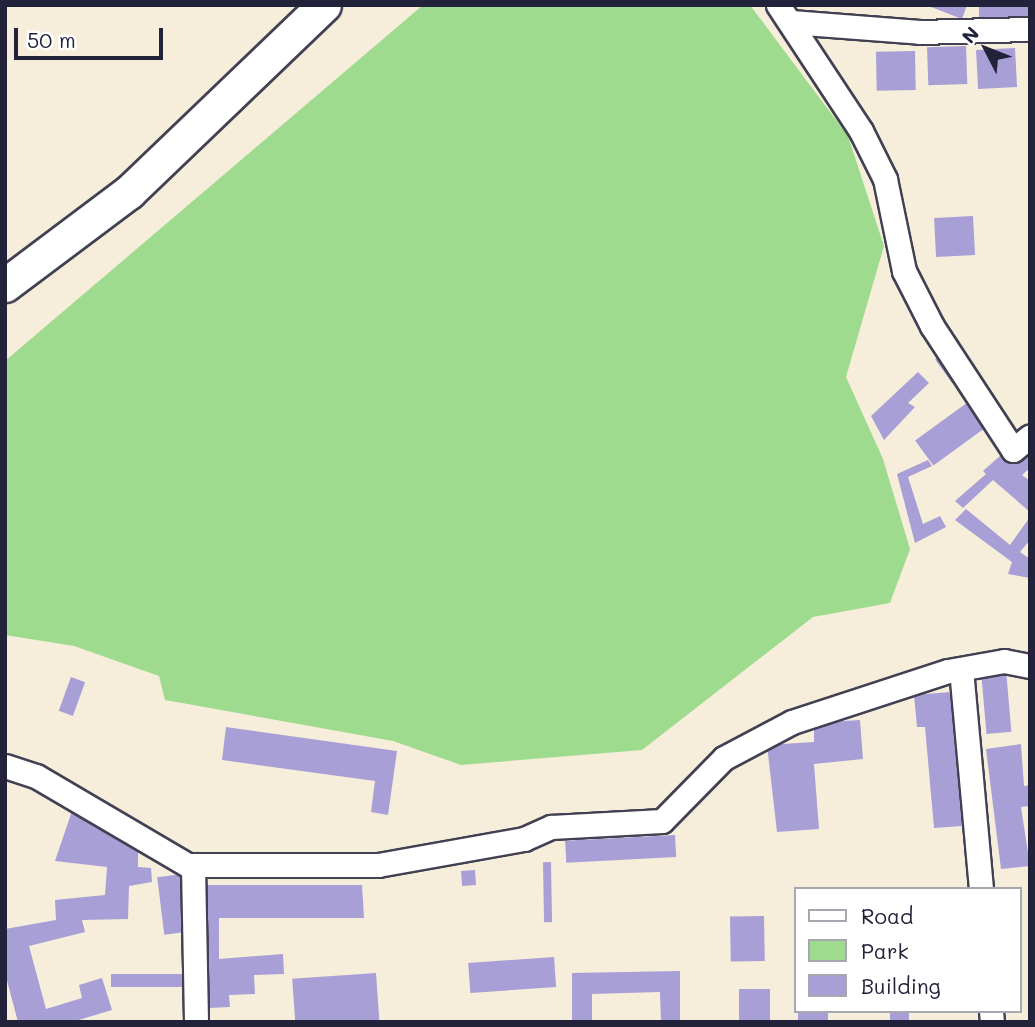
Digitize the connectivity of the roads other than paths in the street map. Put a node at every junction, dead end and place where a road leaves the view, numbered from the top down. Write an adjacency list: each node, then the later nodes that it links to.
1 (324, 5): 4 (main road)
2 (784, 13): 3 (street); 5 (street)
3 (1030, 29)
4 (9, 279)
5 (1030, 436)
6 (1030, 666): 7 (street)
7 (961, 669): 9 (street); 10 (street)
8 (5, 766): 9 (street)
9 (193, 864): 11 (street)
10 (981, 887)
11 (196, 1022)

